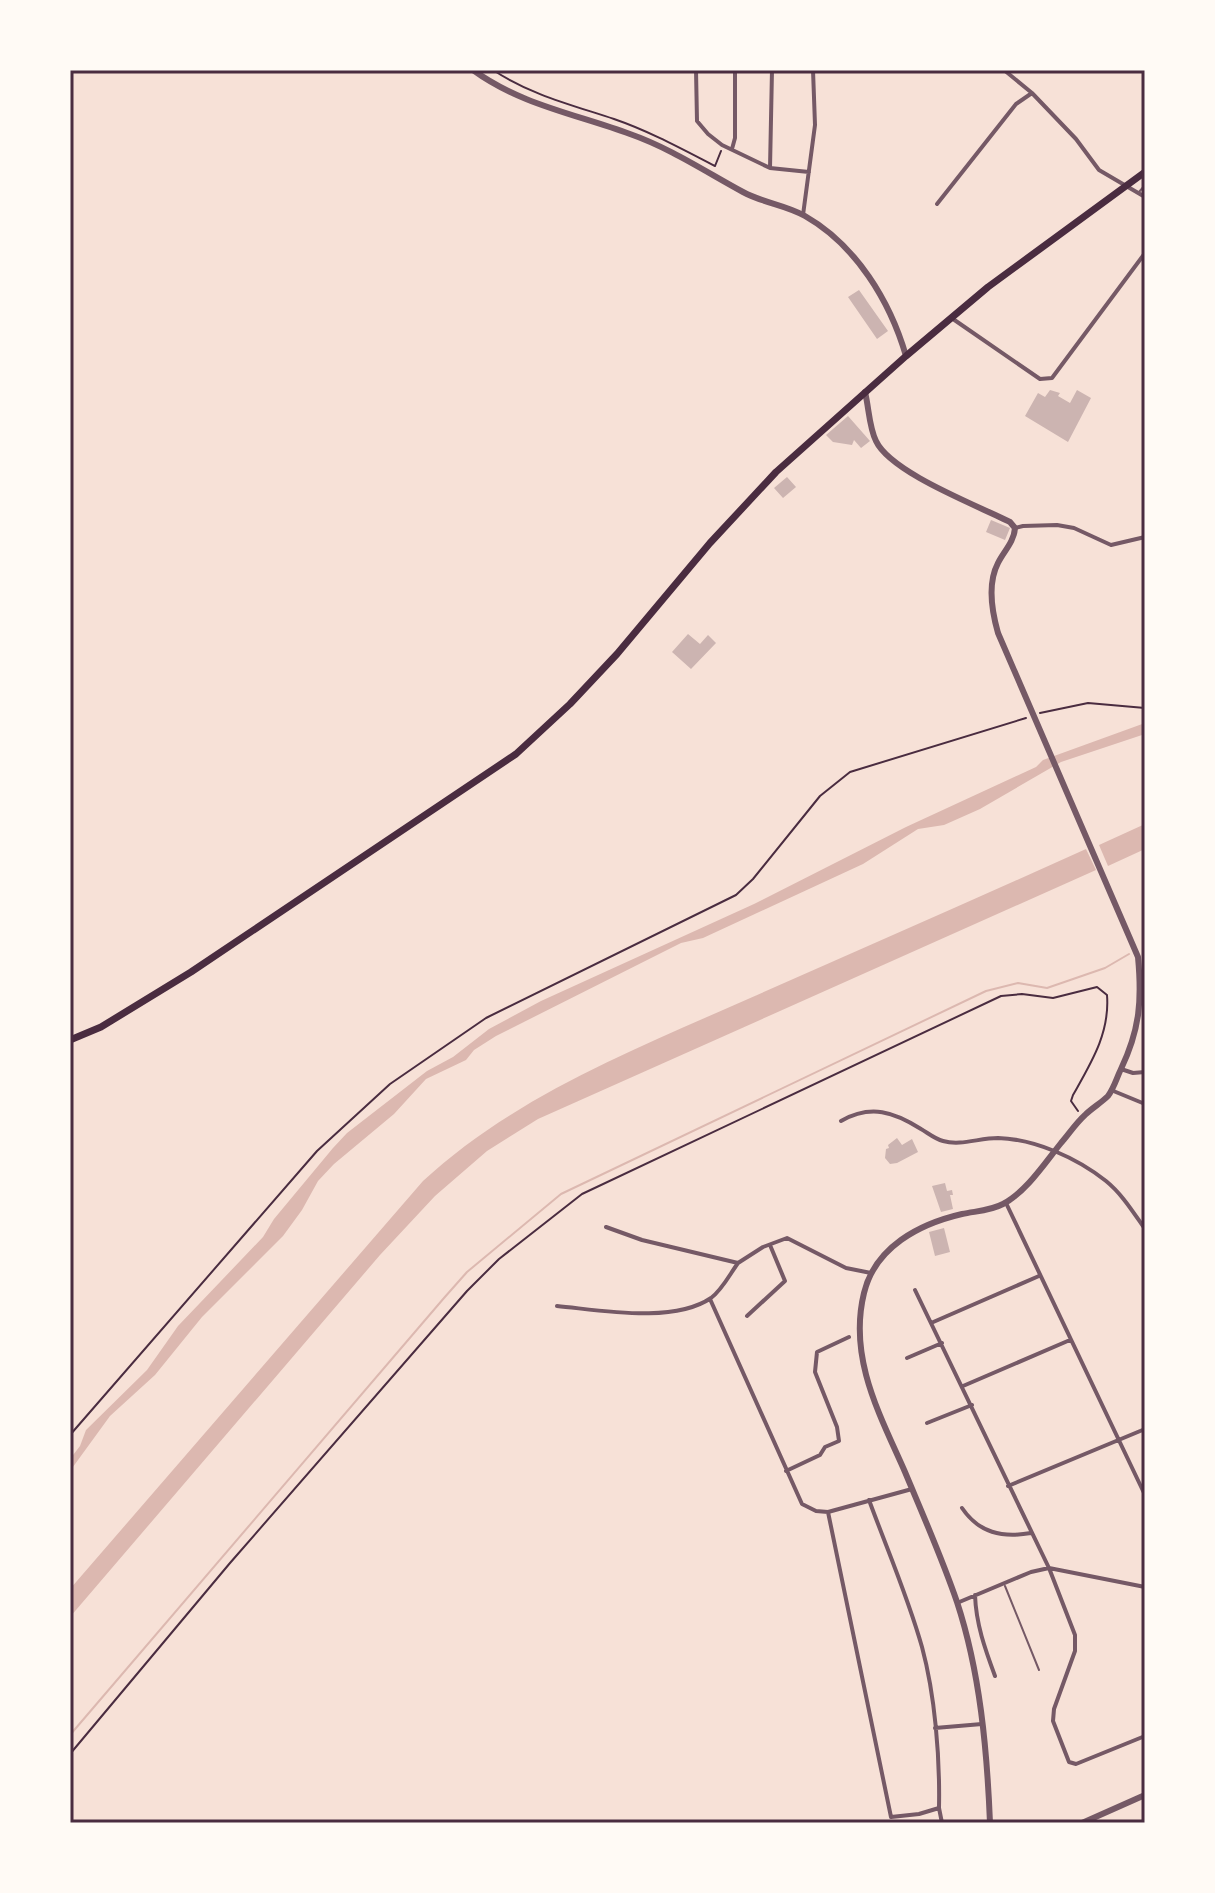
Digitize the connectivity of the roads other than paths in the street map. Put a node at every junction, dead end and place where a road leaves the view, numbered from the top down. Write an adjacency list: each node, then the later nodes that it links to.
1 (473, 70): 17 (street)
2 (696, 70): 8 (street)
3 (735, 70): 8 (street)
4 (772, 70): 9 (street)
5 (813, 70): 10 (street)
6 (1004, 70): 7 (street)
7 (1032, 93): 13 (street); 16 (street)
8 (732, 149): 9 (street)
9 (770, 168): 10 (street)
10 (809, 172): 17 (street)
11 (1145, 172): 13 (main road)
12 (1145, 185): 14 (lane)
13 (1127, 186): 14 (street); 19 (main road)
14 (1138, 193): 15 (street)
15 (1145, 197)
16 (937, 204)
17 (803, 215): 20 (street)
18 (1145, 253): 19 (street)
19 (951, 318): 20 (main road)
20 (906, 356): 21 (main road)
21 (865, 392): 22 (street); 24 (main road)
22 (1015, 528): 23 (street); 25 (street)
23 (1145, 537)
24 (70, 1040)
25 (1121, 1069): 26 (street); 27 (street)
26 (1145, 1072)
27 (1111, 1090): 28 (street); 30 (street)
28 (1145, 1104)
29 (841, 1121): 30 (street)
30 (1055, 1150): 31 (street); 33 (street)
31 (1006, 1203): 36 (street); 37 (street)
32 (606, 1227): 35 (street)
33 (1145, 1229)
34 (770, 1245): 35 (street); 36 (street); 41 (street)
35 (738, 1263): 39 (street)
36 (871, 1273): 54 (street)
37 (1039, 1276): 42 (street); 44 (street)
38 (915, 1290): 42 (street)
39 (710, 1299): 40 (street); 52 (street)
40 (557, 1306)
41 (747, 1316)
42 (931, 1323): 45 (street)
43 (849, 1337): 52 (street)
44 (1070, 1340): 47 (street); 51 (street)
45 (942, 1343): 46 (street); 47 (street)
46 (907, 1358)
47 (963, 1386): 48 (street)
48 (972, 1405): 49 (street); 53 (street)
49 (927, 1423)
50 (1145, 1429): 51 (street)
51 (1118, 1440): 53 (street); 55 (street)
52 (786, 1471): 58 (street)
53 (1008, 1486): 59 (street)
54 (912, 1489): 56 (street); 64 (street)
55 (1145, 1495)
56 (869, 1500): 58 (street); 68 (street)
57 (962, 1508): 59 (street)
58 (828, 1512): 72 (street)
59 (1031, 1533): 60 (street)
60 (1049, 1568): 61 (street); 62 (street); 69 (street)
61 (1004, 1583): 63 (street); 65 (lane)
62 (1145, 1587)
63 (975, 1595): 64 (street); 66 (street)
64 (957, 1603): 67 (street)
65 (1039, 1670)
66 (995, 1676)
67 (982, 1724): 68 (street); 74 (street)
68 (935, 1728): 71 (street)
69 (1145, 1736)
70 (1145, 1795): 75 (street)
71 (939, 1808): 72 (street); 73 (street)
72 (891, 1820)
73 (942, 1823)
74 (990, 1823)
75 (1082, 1823)

